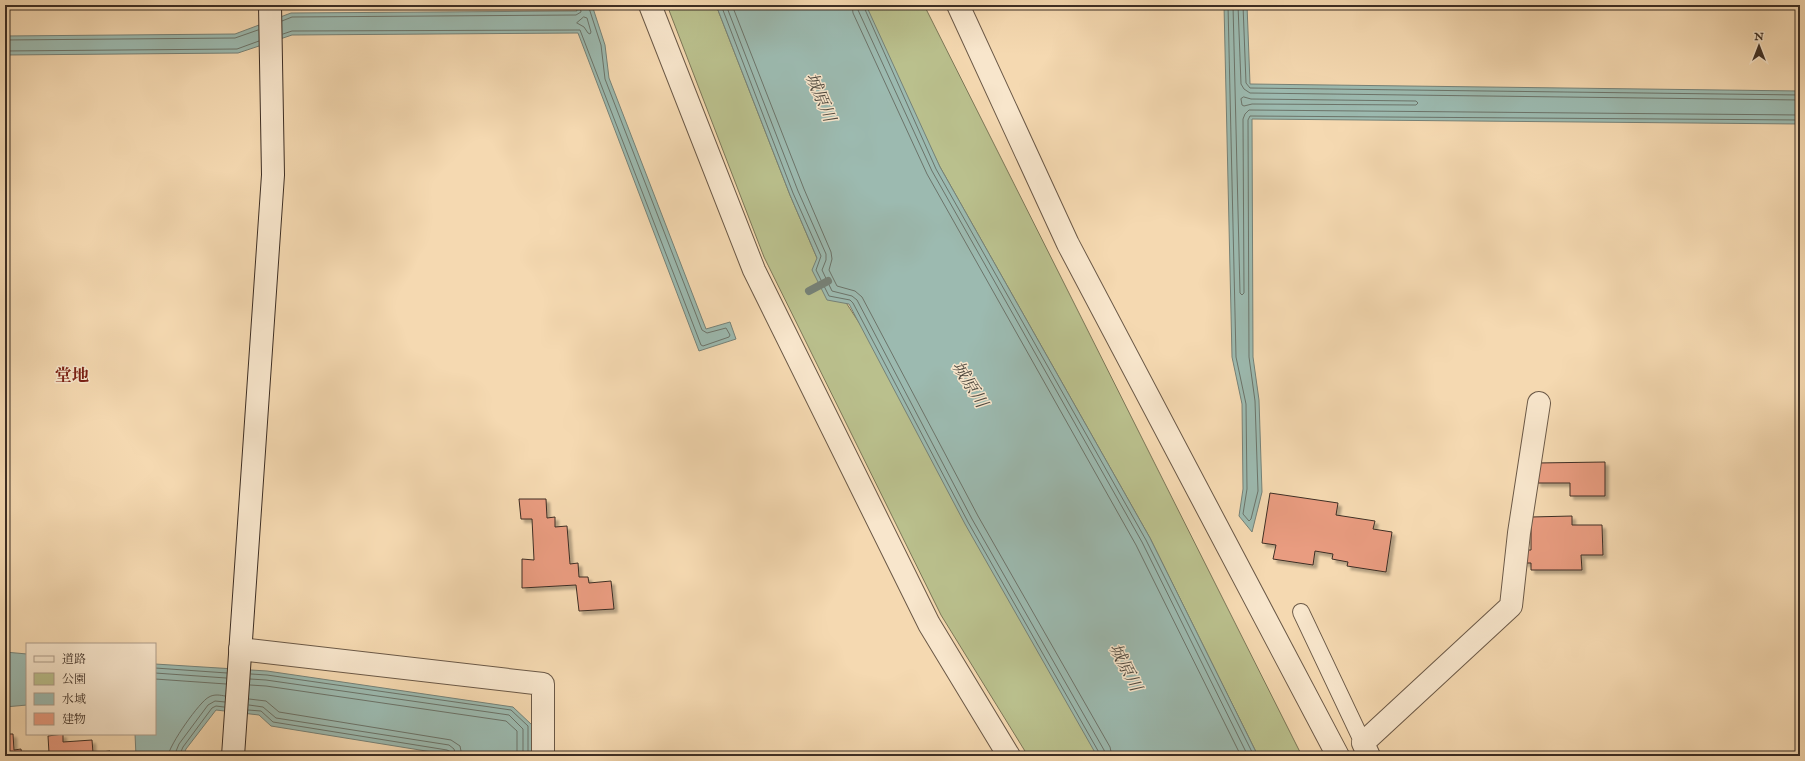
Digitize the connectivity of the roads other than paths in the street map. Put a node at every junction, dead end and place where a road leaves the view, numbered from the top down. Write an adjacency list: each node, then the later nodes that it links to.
1 (650, 5): 10 (street)
2 (958, 5): 11 (street)
3 (270, 8): 6 (street)
4 (1539, 403): 7 (street)
5 (1301, 612): 7 (lane)
6 (240, 657): 8 (street); 9 (street)
7 (1366, 750)
8 (232, 756)
9 (543, 756)
10 (1009, 756)
11 (1338, 756)

